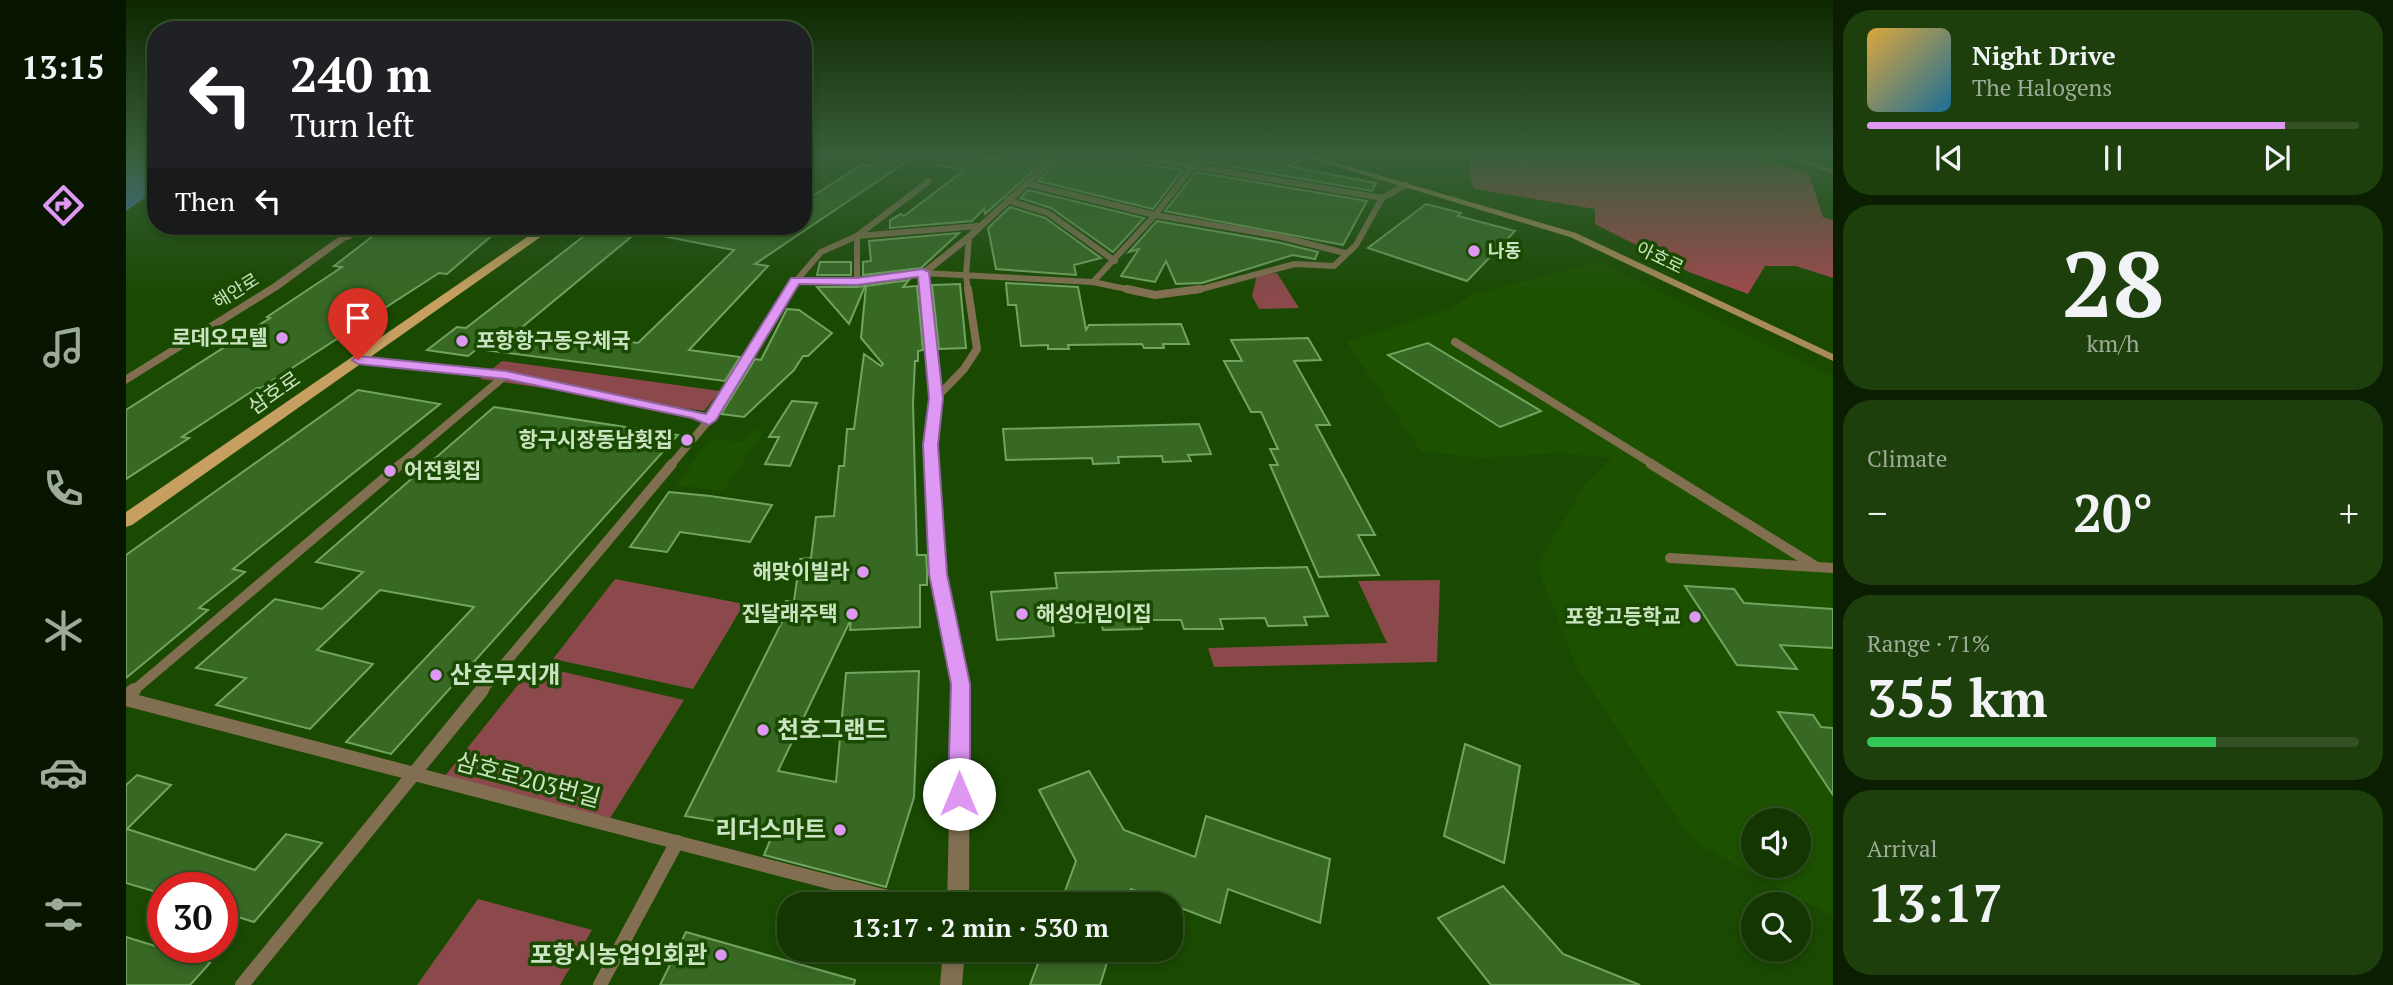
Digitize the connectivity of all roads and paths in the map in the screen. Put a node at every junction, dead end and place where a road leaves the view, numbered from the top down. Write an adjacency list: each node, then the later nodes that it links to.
1 (902, 202): 13 (lane)
2 (1005, 202): 9 (street)
3 (1014, 202): 16 (lane)
4 (1101, 202): 8 (lane)
5 (1164, 202): 8 (lane)
6 (1380, 202): 15 (lane)
7 (1463, 202): 23 (main road, 아호로)
8 (1154, 215): 15 (lane); 16 (lane)
9 (973, 231): 13 (lane); 17 (street); 18 (lane)
10 (349, 235): 14 (street, 해안로)
11 (352, 235): 14 (street)
12 (537, 235): 24 (main road, 삼호로)
13 (857, 236): 19 (lane); 20 (lane)
14 (345, 238): 26 (street, 해안로)
15 (1345, 253): 21 (lane)
16 (1115, 261): 21 (lane)
17 (923, 272): 18 (lane); 20 (lane); 27 (street)
18 (966, 275): 21 (lane); 27 (lane)
19 (796, 281): 20 (lane); 28 (lane)
20 (857, 281)
21 (1093, 282)
22 (1455, 342): 31 (lane)
23 (1833, 358)
24 (358, 360): 25 (street); 29 (main road, 삼호로)
25 (506, 375): 28 (street); 33 (lane)
26 (126, 380)
27 (936, 398): 37 (street)
28 (709, 420): 34 (lane)
29 (126, 521)
30 (1670, 558): 31 (lane)
31 (1817, 567): 32 (lane)
32 (1833, 568)
33 (126, 698): 34 (lane, 삼호로203번길)
34 (413, 773): 35 (lane, 삼호로203번길); 39 (lane)
35 (677, 842): 36 (lane, 삼호로203번길); 40 (lane)
36 (868, 892)
37 (958, 892)
38 (953, 962): 41 (street)
39 (242, 985)
40 (600, 985)
41 (951, 985)

